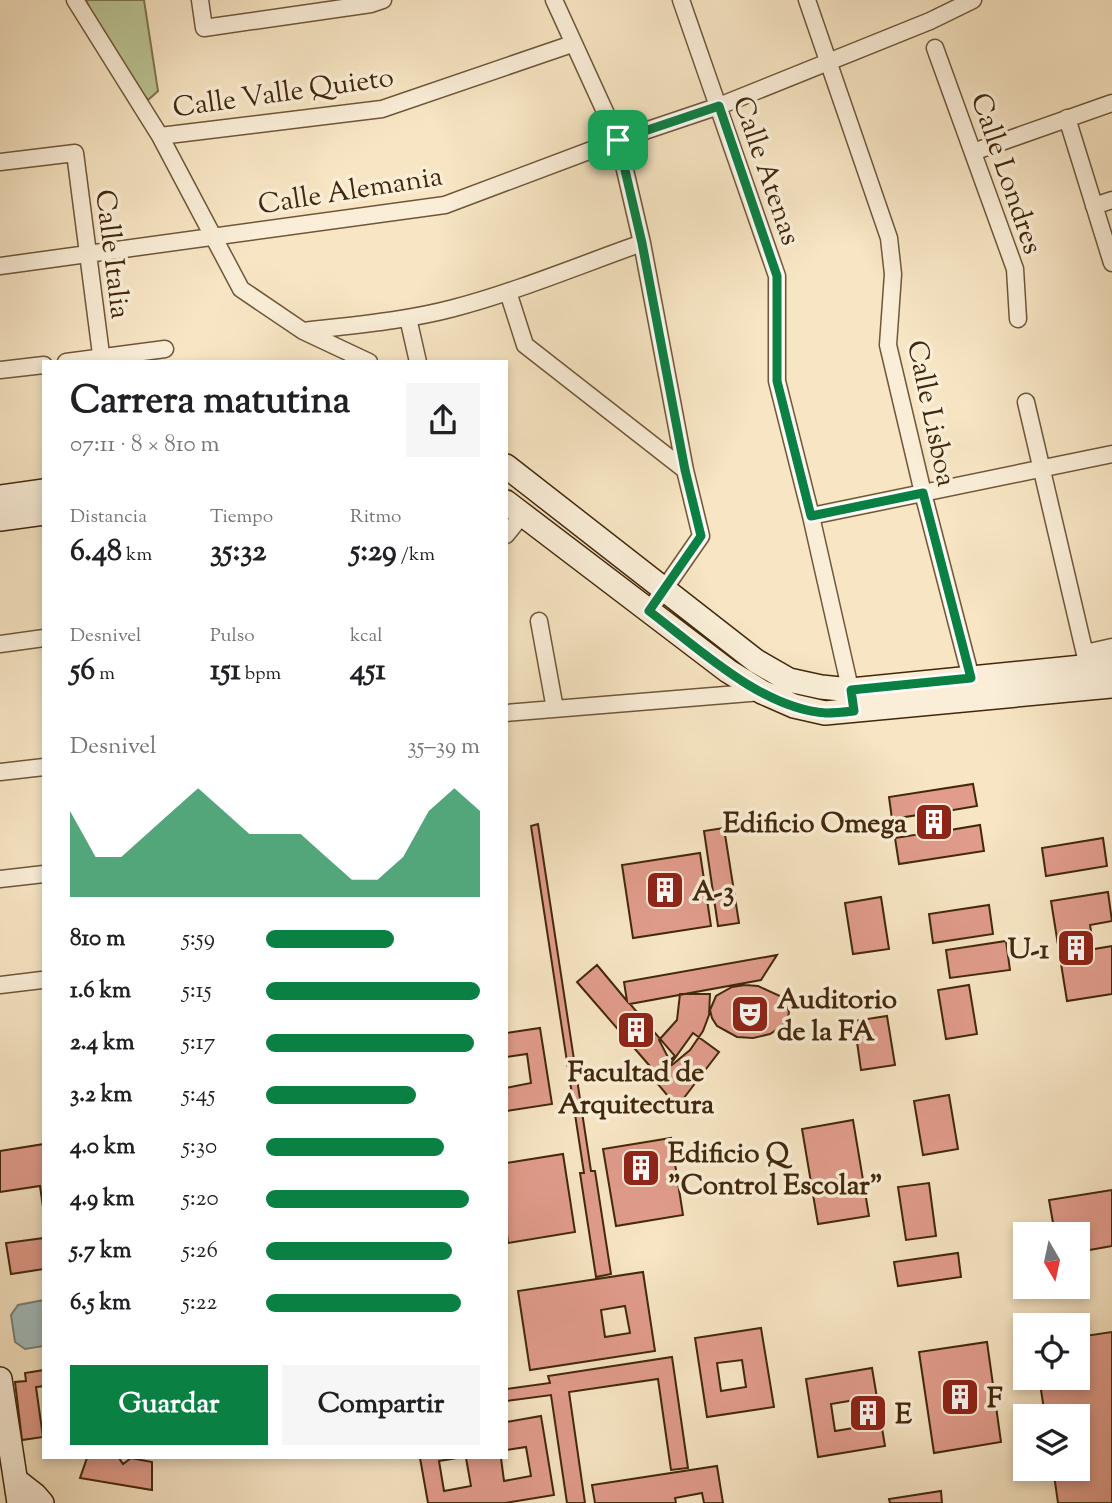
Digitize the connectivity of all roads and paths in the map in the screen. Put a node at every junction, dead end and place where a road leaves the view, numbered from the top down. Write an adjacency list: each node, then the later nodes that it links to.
1 (75, 0): 14 (street)
2 (200, 0): 3 (street)
3 (383, 0)
4 (554, 0): 8 (street)
5 (681, 0): 12 (street, Calle Atenas)
6 (807, 0): 10 (street, Calle Lisboa)
7 (973, 0): 10 (street, Calle Alemania)
8 (572, 44): 14 (street, Calle Valle Quieto); 15 (street)
9 (935, 48): 16 (street, Calle Londres)
10 (828, 62): 12 (street, Calle Alemania); 41 (street, Calle Lisboa)
11 (1112, 103): 13 (street)
12 (719, 106): 15 (street, Calle Alemania); 45 (street, Calle Atenas)
13 (1067, 118): 16 (street); 19 (street)
14 (160, 136): 20 (street)
15 (618, 140): 20 (street, Calle Alemania); 21 (street)
16 (973, 152): 27 (street, Calle Londres)
17 (0, 162): 22 (street, Calle Italia)
18 (1112, 200): 19 (street)
19 (1094, 206): 23 (street)
20 (211, 236): 22 (street, Calle Alemania); 28 (street)
21 (642, 243): 25 (street); 39 (street)
22 (87, 253): 24 (street, Calle Alemania); 30 (street, Calle Italia)
23 (1112, 263)
24 (0, 266)
25 (508, 292): 26 (street); 39 (street)
26 (408, 318): 28 (street); 32 (street)
27 (1018, 319)
28 (303, 331): 31 (street)
29 (165, 349): 30 (street)
30 (101, 360)
31 (365, 360)
32 (418, 360)
33 (42, 365): 34 (street)
34 (0, 370)
35 (1026, 402): 38 (street)
36 (1112, 454): 38 (street)
37 (508, 468): 48 (street)
38 (1041, 468): 41 (street); 54 (street)
39 (685, 470): 48 (street)
40 (42, 491): 42 (street)
41 (923, 493): 45 (street); 56 (street, Calle Lisboa)
42 (0, 497)
43 (514, 508): 47 (street); 49 (street)
44 (42, 513): 46 (street)
45 (811, 516): 59 (street, Calle Atenas)
46 (0, 519)
47 (508, 528)
48 (666, 589): 49 (street); 59 (street)
49 (649, 611): 58 (street)
50 (539, 621): 60 (street)
51 (42, 638): 52 (street)
52 (0, 644)
53 (1112, 648): 54 (street)
54 (1086, 660): 55 (street); 56 (street)
55 (1112, 664)
56 (971, 678): 59 (street)
57 (1112, 686): 59 (street)
58 (762, 692): 59 (street); 60 (street)
59 (853, 700)
60 (555, 709): 61 (street)
61 (508, 713)
62 (42, 766): 63 (street)
63 (0, 772)
64 (42, 874): 65 (street)
65 (0, 880)
66 (42, 980): 67 (street)
67 (0, 985)
68 (0, 1379): 69 (street)
69 (18, 1492): 70 (street)
70 (42, 1503)

